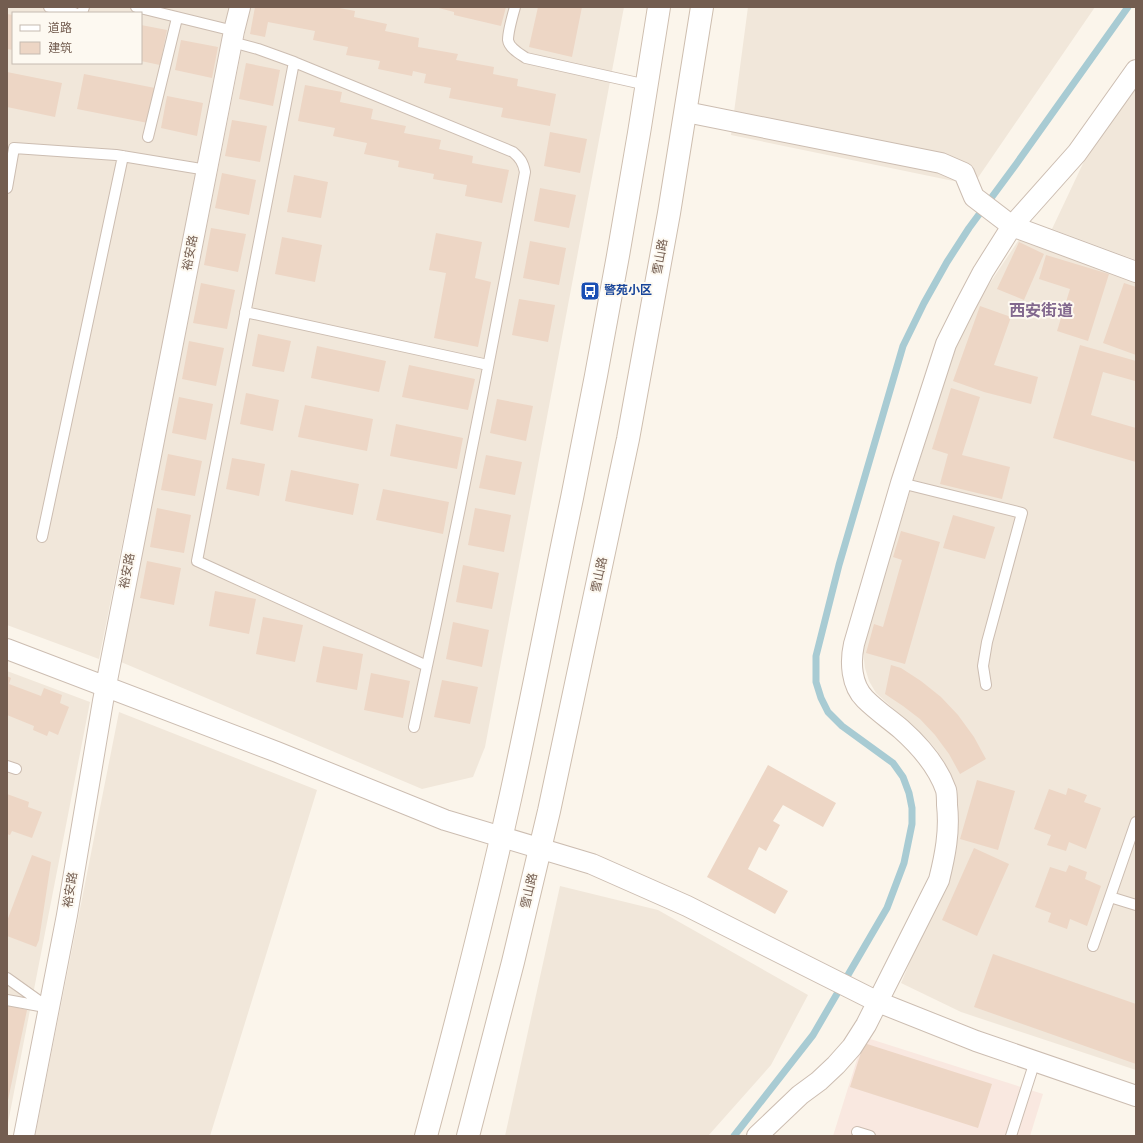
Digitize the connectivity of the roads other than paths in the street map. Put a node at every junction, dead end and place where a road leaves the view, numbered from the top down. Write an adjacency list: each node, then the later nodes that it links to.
1 (49, 7): 7 (lane)
2 (136, 7): 8 (lane)
3 (240, 7): 9 (street, 裕安路)
4 (515, 7): 12 (lane)
5 (659, 7): 12 (main road)
6 (702, 7): 13 (main road, 雪山路)
7 (71, 12)
8 (177, 18): 9 (lane); 14 (lane)
9 (233, 37): 10 (lane); 16 (street, 裕安路)
10 (294, 62): 20 (lane); 21 (lane)
11 (1136, 70): 18 (street)
12 (647, 85): 30 (main road)
13 (686, 112): 18 (street); 31 (main road, 雪山路)
14 (148, 137)
15 (123, 156): 16 (lane); 17 (lane); 23 (lane)
16 (207, 170): 27 (street, 裕安路)
17 (7, 188)
18 (1005, 221): 19 (street); 22 (street)
19 (1136, 272)
20 (245, 312): 21 (lane); 25 (lane)
21 (488, 365): 25 (lane)
22 (901, 483): 26 (lane); 37 (street)
23 (42, 537)
24 (7, 649): 27 (street)
25 (428, 666): 28 (lane)
26 (986, 685)
27 (106, 687): 30 (street); 38 (street, 裕安路)
28 (414, 727)
29 (1136, 822): 32 (lane)
30 (501, 837): 31 (street); 43 (main road)
31 (540, 848): 37 (street); 44 (main road, 雪山路)
32 (1110, 897): 33 (lane); 34 (lane)
33 (1136, 905)
34 (1092, 946)
35 (7, 978): 38 (lane)
36 (7, 1000): 38 (lane)
37 (878, 1002): 39 (street); 45 (street)
38 (49, 1008): 42 (street, 裕安路)
39 (1035, 1062): 40 (street); 47 (lane)
40 (1136, 1096)
41 (857, 1132): 46 (lane)
42 (24, 1136)
43 (426, 1136)
44 (468, 1136)
45 (757, 1136)
46 (870, 1136)
47 (1011, 1136)

